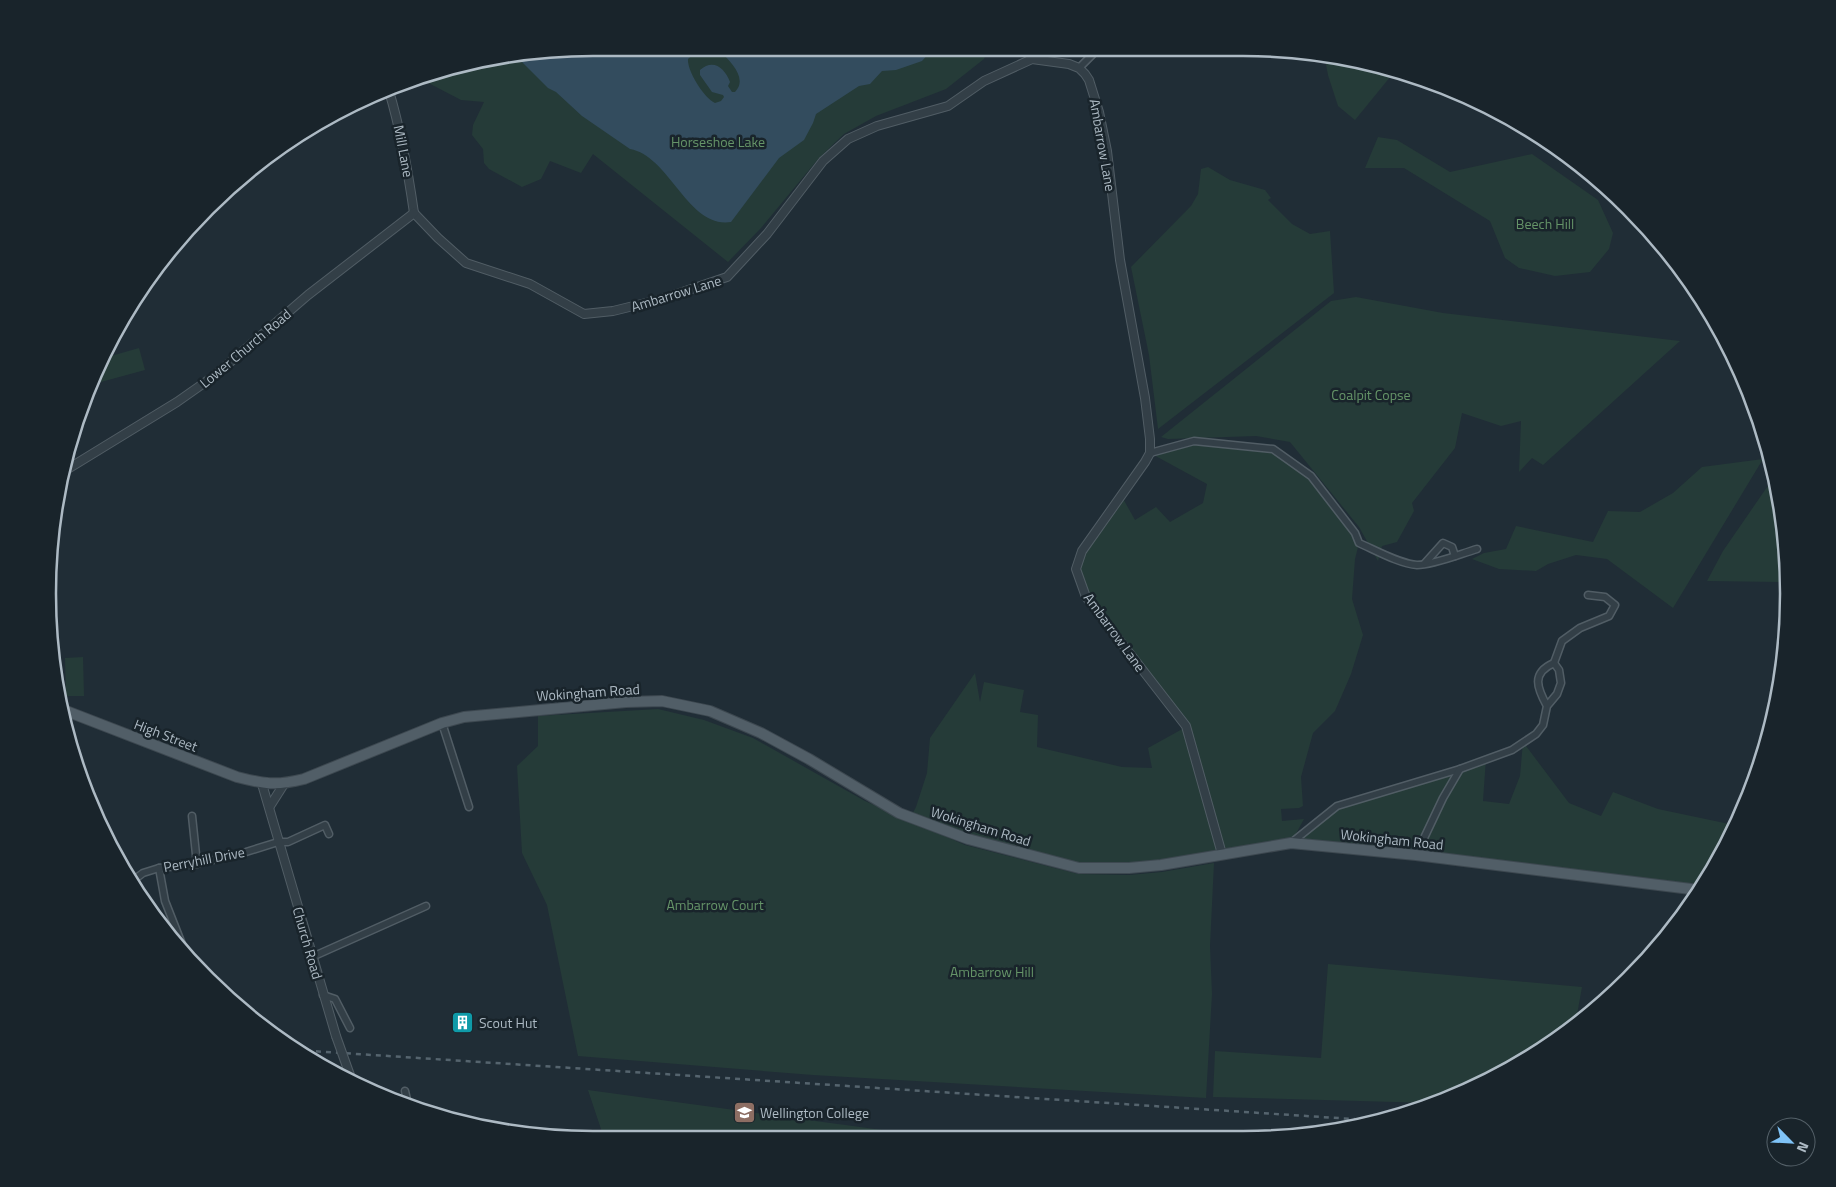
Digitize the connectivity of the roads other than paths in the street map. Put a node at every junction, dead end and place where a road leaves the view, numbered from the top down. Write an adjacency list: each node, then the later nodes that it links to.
1 (1091, 56): 2 (street)
2 (1079, 68): 4 (street, Ambarrow Lane); 5 (street, Ambarrow Lane)
3 (390, 96): 4 (street, Mill Lane)
4 (414, 212): 6 (street, Lower Church Road)
5 (1150, 453): 9 (street); 24 (street, Ambarrow Lane)
6 (72, 466)
7 (1477, 549): 8 (street)
8 (1455, 556): 9 (street); 9 (street)
9 (1425, 563)
10 (1588, 596): 11 (street)
11 (1554, 663): 12 (street); 12 (street)
12 (1547, 706): 15 (street)
13 (70, 712): 16 (main road, High Street)
14 (442, 723): 17 (main road, Wokingham Road); 19 (street); 24 (main road, Wokingham Road)
15 (1460, 769): 23 (street); 25 (street)
16 (262, 784): 17 (main road, Wokingham Road); 18 (street, Church Road)
17 (284, 784): 18 (street)
18 (270, 806): 22 (street, Church Road)
19 (470, 807)
20 (192, 816): 26 (street)
21 (330, 834): 22 (street, Perryhill Drive)
22 (278, 842): 26 (street, Perryhill Drive); 32 (street, Church Road)
23 (1291, 843): 24 (main road, Wokingham Road); 25 (main road, Wokingham Road)
24 (1222, 854)
25 (1416, 855): 29 (main road, Wokingham Road)
26 (198, 864): 27 (street, Perryhill Drive)
27 (159, 868): 28 (street, Perryhill Drive); 31 (street)
28 (138, 877)
29 (1691, 889)
30 (426, 906): 32 (street)
31 (178, 934)
32 (312, 957): 33 (street, Church Road)
33 (323, 996): 34 (street); 35 (street, Church Road, bridge)
34 (350, 1028)
35 (348, 1071)
36 (405, 1091): 37 (street)
37 (406, 1097)

